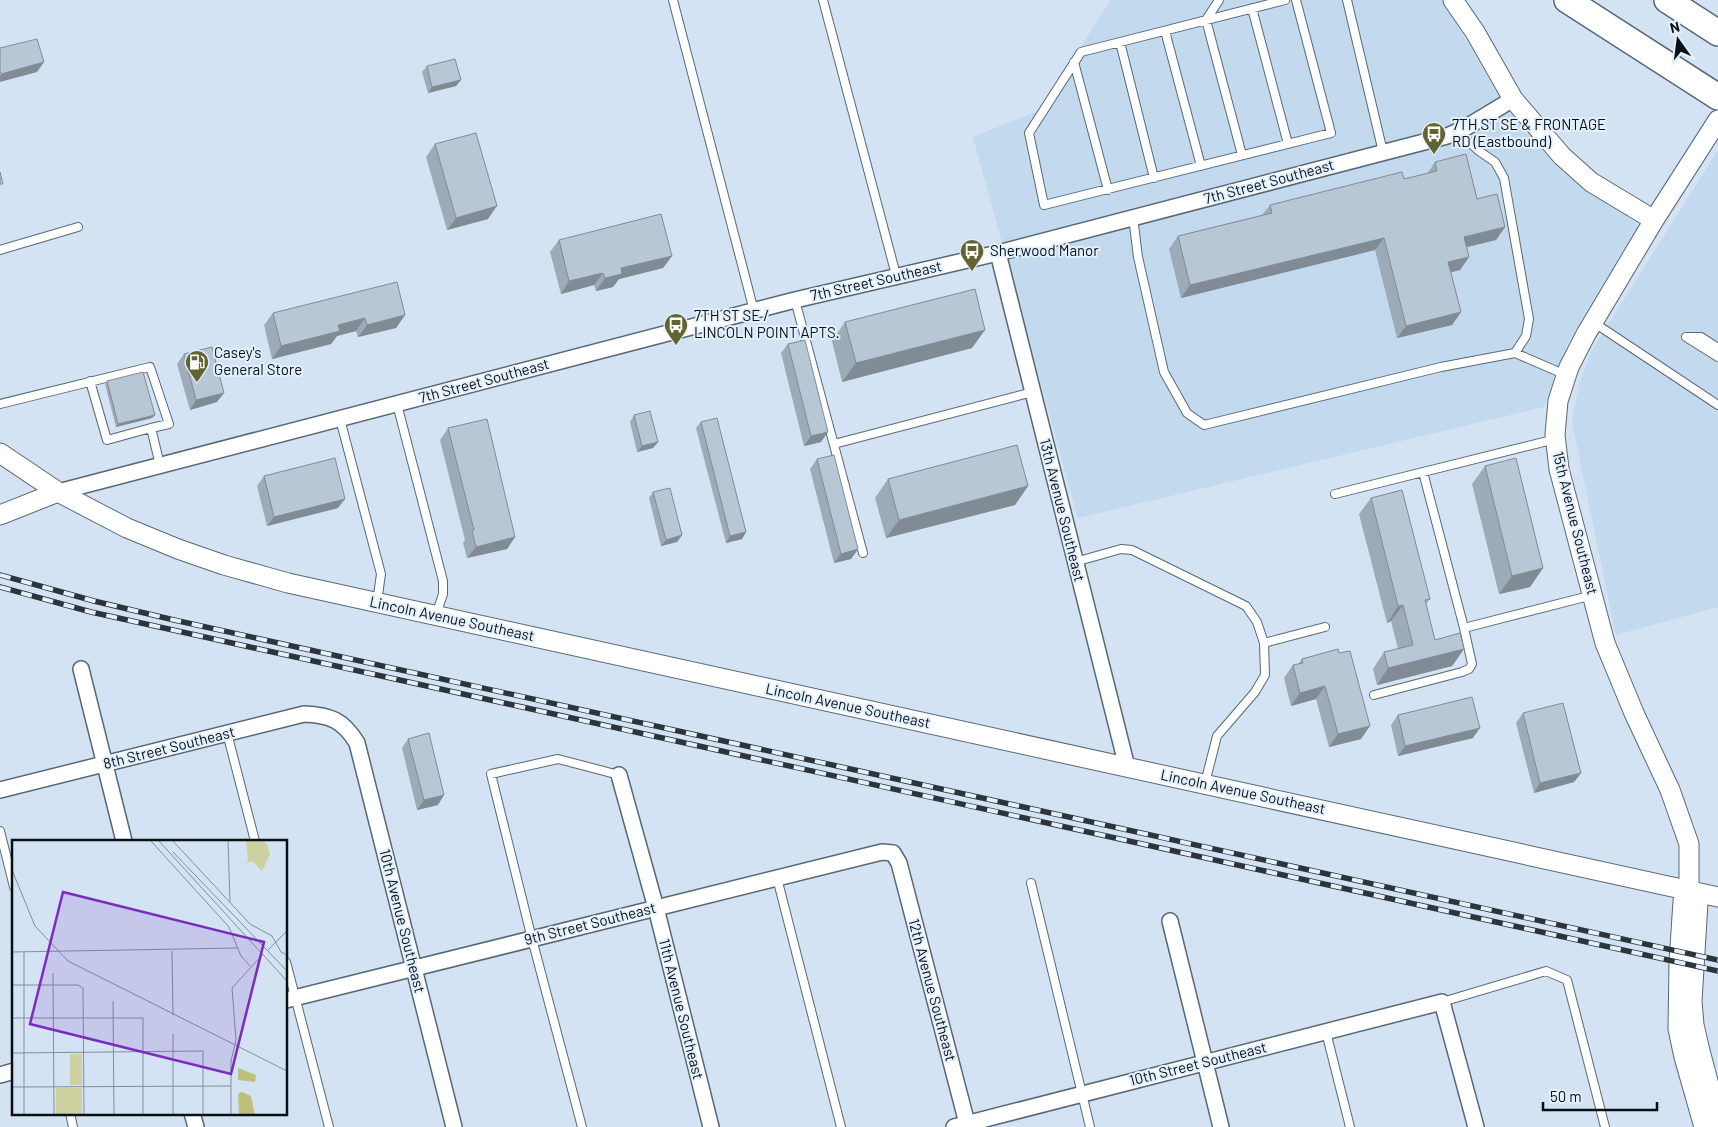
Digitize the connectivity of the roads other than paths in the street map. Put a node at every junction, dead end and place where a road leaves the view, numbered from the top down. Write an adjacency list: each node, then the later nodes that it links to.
1 (673, 0): 33 (lane)
2 (823, 0): 31 (lane)
3 (1219, 0): 11 (lane)
4 (1285, 0): 10 (lane)
5 (1296, 0): 20 (lane)
6 (1347, 0): 21 (lane)
7 (1453, 0): 17 (street)
8 (1566, 0): 16 (highway)
9 (1666, 0): 13 (highway)
10 (1252, 8): 11 (lane); 20 (lane)
11 (1206, 20): 12 (lane); 22 (lane)
12 (1165, 30): 14 (lane); 23 (lane)
13 (1718, 33)
14 (1120, 42): 15 (lane); 24 (lane)
15 (1074, 62): 25 (lane); 25 (lane)
16 (1718, 97)
17 (1513, 99): 19 (street, 7th Street Southeast); 27 (street)
18 (1718, 120): 27 (street, 15th Avenue Southeast)
19 (1457, 131): 21 (street, 7th Street Southeast); 36 (lane)
20 (1288, 144): 22 (lane)
21 (1383, 152): 26 (street, 7th Street Southeast)
22 (1242, 156): 23 (lane)
23 (1201, 166): 24 (lane)
24 (1154, 178): 25 (lane)
25 (1108, 190)
26 (1134, 217): 30 (street, 7th Street Southeast); 36 (lane)
27 (1654, 220): 34 (street, 15th Avenue Southeast)
28 (78, 227): 29 (lane)
29 (0, 250)
30 (998, 253): 31 (street, 7th Street Southeast); 40 (street, 13th Avenue Southeast)
31 (896, 275): 32 (street, 7th Street Southeast)
32 (796, 300): 33 (street, 7th Street Southeast); 47 (lane)
33 (754, 311): 42 (street, 7th Street Southeast)
34 (1593, 322): 38 (street, 15th Avenue Southeast); 43 (lane)
35 (1718, 348): 37 (lane)
36 (1515, 353): 38 (lane)
37 (1718, 357)
38 (1566, 375): 46 (street, 15th Avenue Southeast)
39 (90, 381): 41 (lane); 45 (lane); 45 (lane)
40 (1033, 392): 47 (lane); 56 (street, 13th Avenue Southeast)
41 (0, 404)
42 (396, 404): 44 (street, 7th Street Southeast); 59 (lane)
43 (1718, 405)
44 (340, 419): 49 (street, 7th Street Southeast); 58 (lane)
45 (151, 428): 49 (lane)
46 (1556, 439): 50 (lane); 57 (street, 15th Avenue Southeast)
47 (834, 444): 55 (lane)
48 (0, 453): 51 (street, Lincoln Avenue Southeast)
49 (160, 465): 51 (street, 7th Street Southeast)
50 (1423, 472): 52 (lane); 61 (lane)
51 (58, 492): 53 (street, 7th Street Southeast); 54 (street, 7th Street Southeast); 58 (street, Lincoln Avenue Southeast)
52 (1335, 494)
53 (0, 502)
54 (0, 515)
55 (863, 553)
56 (1075, 562): 62 (lane); 68 (street, 13th Avenue Southeast)
57 (1593, 595): 61 (lane); 79 (street, 15th Avenue Southeast)
58 (377, 602): 59 (street, Lincoln Avenue Southeast)
59 (436, 615): 68 (street, Lincoln Avenue Southeast)
60 (1325, 626): 62 (lane)
61 (1464, 628): 64 (lane)
62 (1264, 643): 70 (lane)
63 (81, 669): 67 (street)
64 (1374, 695)
65 (337, 722): 66 (street, 8th Street Southeast); 84 (street, 10th Avenue Southeast)
66 (227, 733): 67 (street, 8th Street Southeast); 74 (lane)
67 (105, 763): 71 (street, 8th Street Southeast); 73 (street)
68 (1127, 767): 70 (street, Lincoln Avenue Southeast)
69 (619, 775): 81 (street, 11th Avenue Southeast); 83 (lane)
70 (1204, 784): 79 (street, Lincoln Avenue Southeast)
71 (0, 790)
72 (0, 831): 77 (lane)
73 (124, 840)
74 (255, 840)
75 (893, 853): 76 (street, 9th Street Southeast); 94 (street, 12th Avenue Southeast)
76 (777, 878): 81 (street, 9th Street Southeast); 101 (lane)
77 (12, 879)
78 (1030, 883): 90 (lane)
79 (1689, 890): 80 (street, Lincoln Avenue Southeast); 93 (street, 15th Avenue Southeast); 107 (street, 15th Avenue Southeast)
80 (1718, 896)
81 (656, 908): 83 (street, 9th Street Southeast); 100 (street, 11th Avenue Southeast)
82 (1170, 921): 89 (street)
83 (532, 939): 84 (street, 9th Street Southeast); 99 (lane)
84 (414, 968): 86 (street, 9th Street Southeast); 98 (street, 10th Avenue Southeast)
85 (288, 977): 86 (lane)
86 (291, 999): 97 (lane)
87 (1442, 1002): 88 (street, 10th Street Southeast); 105 (street); 106 (lane)
88 (1326, 1032): 89 (street, 10th Street Southeast); 104 (lane)
89 (1206, 1062): 90 (street, 10th Street Southeast); 103 (street)
90 (1081, 1094): 94 (street, 10th Street Southeast); 102 (lane)
91 (70, 1114): 95 (lane)
92 (192, 1114): 96 (street)
93 (1718, 1119)
94 (963, 1126)
95 (73, 1127)
96 (196, 1127)
97 (329, 1127)
98 (454, 1127)
99 (582, 1127)
100 (711, 1127)
101 (841, 1127)
102 (1090, 1127)
103 (1221, 1127)
104 (1350, 1127)
105 (1476, 1127)
106 (1605, 1127)
107 (1704, 1127)

